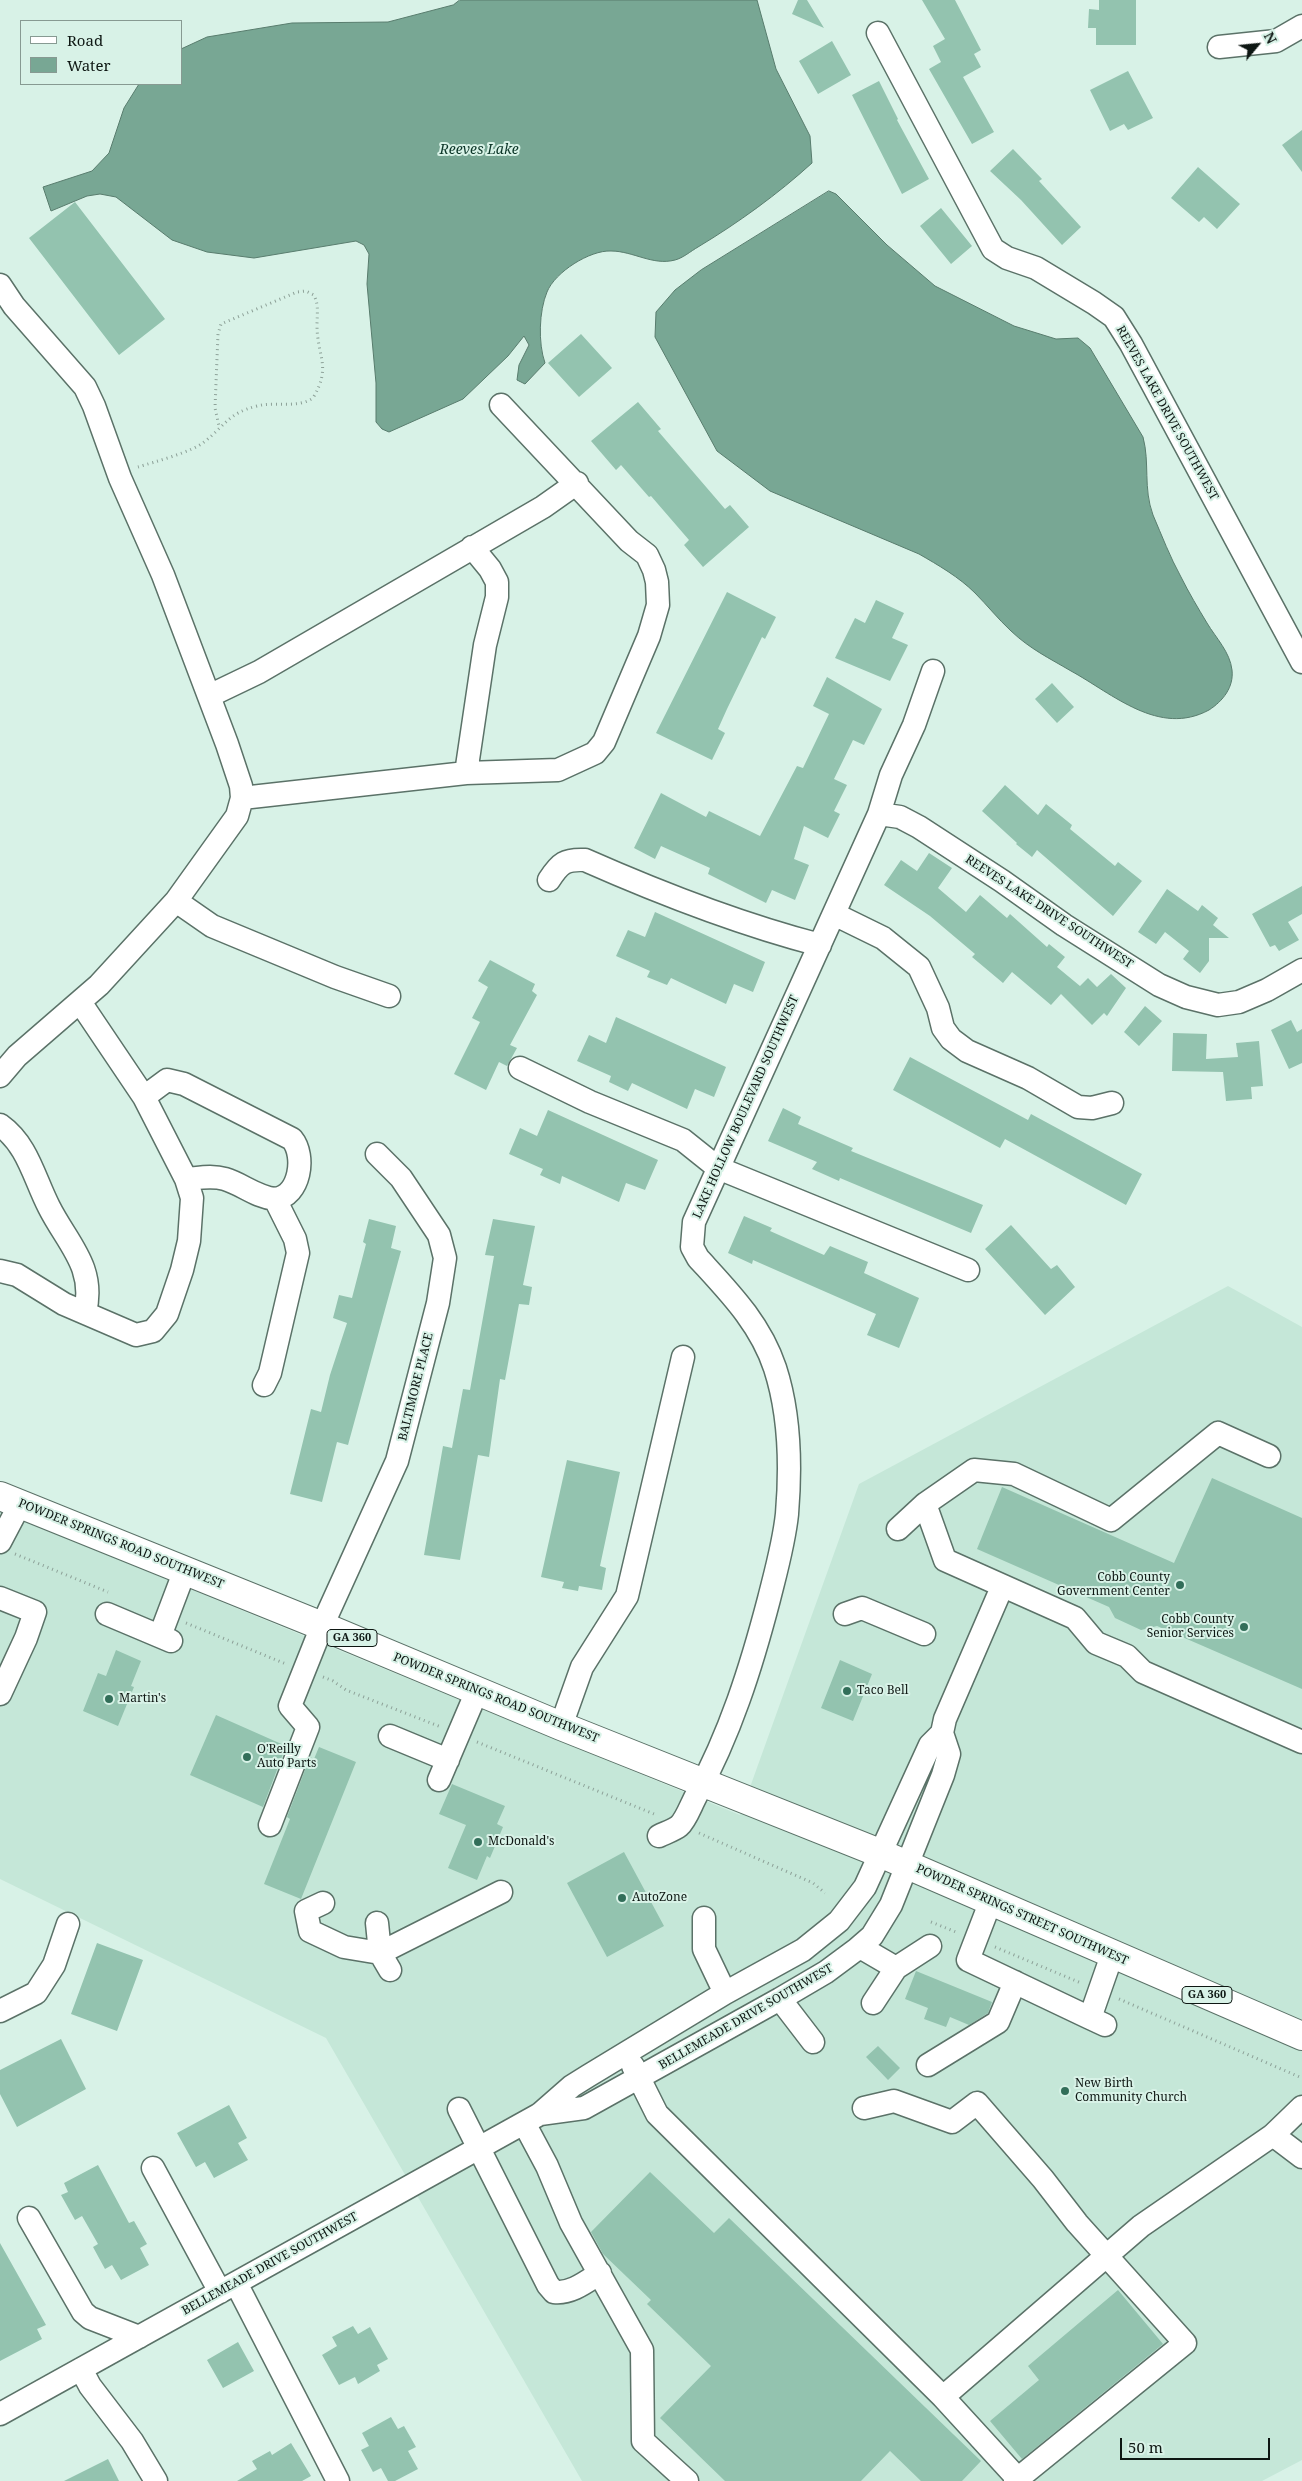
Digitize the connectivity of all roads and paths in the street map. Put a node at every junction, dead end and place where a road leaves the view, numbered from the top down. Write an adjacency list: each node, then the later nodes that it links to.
1 (1302, 26): 3 (street)
2 (878, 34): 10 (street, REEVES LAKE DRIVE SOUTHWEST)
3 (1219, 47)
4 (0, 285): 7 (street)
5 (501, 405): 8 (street)
6 (219, 426): 6 (path); 7 (path)
7 (119, 474): 12 (street)
8 (576, 483): 9 (street); 13 (street)
9 (472, 547): 12 (street); 13 (street)
10 (1302, 662)
11 (933, 670): 15 (street, LAKE HOLLOW BOULEVARD SOUTHWEST)
12 (209, 696): 14 (street)
13 (466, 773): 14 (street)
14 (242, 798): 17 (street)
15 (879, 814): 18 (street, LAKE HOLLOW BOULEVARD SOUTHWEST); 20 (street, REEVES LAKE DRIVE SOUTHWEST)
16 (550, 880): 19 (street)
17 (176, 901): 21 (street); 22 (street)
18 (834, 914): 19 (street, LAKE HOLLOW BOULEVARD SOUTHWEST); 26 (street)
19 (820, 945): 29 (street, LAKE HOLLOW BOULEVARD SOUTHWEST)
20 (1302, 970)
21 (389, 996)
22 (80, 1002): 24 (street); 25 (street)
23 (520, 1068): 29 (street)
24 (0, 1076)
25 (144, 1097): 30 (street); 31 (street)
26 (1112, 1103)
27 (0, 1125): 34 (street)
28 (378, 1154): 47 (street, BALTIMORE PLACE)
29 (718, 1168): 32 (street); 57 (street, LAKE HOLLOW BOULEVARD SOUTHWEST)
30 (186, 1179): 31 (street); 34 (street)
31 (275, 1199): 36 (street)
32 (968, 1270)
33 (0, 1271): 34 (street)
34 (85, 1312)
35 (683, 1357): 53 (street)
36 (264, 1385)
37 (1269, 1456): 39 (street)
38 (10, 1500): 41 (street); 42 (main road, POWDER SPRINGS ROAD SOUTHWEST / GA 360)
39 (924, 1504): 40 (street); 43 (street)
40 (898, 1529)
41 (4, 1547): 45 (path)
42 (185, 1570): 47 (main road, POWDER SPRINGS ROAD SOUTHWEST / GA 360); 48 (street)
43 (1002, 1587): 56 (street); 62 (street)
44 (0, 1598): 52 (street)
45 (110, 1604): 48 (street)
46 (845, 1614): 49 (street)
47 (322, 1626): 50 (street, BALTIMORE PLACE); 51 (main road, POWDER SPRINGS ROAD SOUTHWEST / GA 360)
48 (166, 1631): 50 (path)
49 (924, 1634)
50 (304, 1670): 54 (path); 59 (street, BALTIMORE PLACE)
51 (477, 1691): 53 (main road, POWDER SPRINGS ROAD SOUTHWEST / GA 360); 54 (street)
52 (0, 1694)
53 (561, 1726): 57 (main road, POWDER SPRINGS ROAD SOUTHWEST / GA 360)
54 (459, 1734): 55 (street); 60 (path)
55 (390, 1736)
56 (1302, 1742)
57 (704, 1781): 58 (main road, POWDER SPRINGS ROAD SOUTHWEST / GA 360); 60 (street, LAKE HOLLOW BOULEVARD SOUTHWEST)
58 (741, 1798): 62 (main road, POWDER SPRINGS STREET SOUTHWEST / GA 360)
59 (270, 1825)
60 (680, 1825): 61 (street); 64 (path)
61 (659, 1836)
62 (894, 1859): 66 (main road, POWDER SPRINGS STREET SOUTHWEST / GA 360); 71 (street, BELLEMEADE DRIVE SOUTHWEST); 76 (street, BELLEMEADE DRIVE SOUTHWEST)
63 (501, 1892): 73 (street)
64 (825, 1893)
65 (323, 1903): 73 (street)
66 (990, 1903): 72 (main road, POWDER SPRINGS STREET SOUTHWEST / GA 360); 75 (street)
67 (704, 1918): 76 (street)
68 (377, 1923): 73 (street)
69 (68, 1924): 79 (street)
70 (930, 1946): 74 (street)
71 (860, 1947): 74 (street); 77 (street, BELLEMEADE DRIVE SOUTHWEST)
72 (1112, 1955): 75 (street); 80 (main road, POWDER SPRINGS STREET SOUTHWEST / GA 360)
73 (385, 1962)
74 (896, 1968): 78 (street)
75 (1015, 1982): 83 (street)
76 (725, 1993): 82 (street, BELLEMEADE DRIVE SOUTHWEST)
77 (780, 1999): 81 (street); 84 (street, BELLEMEADE DRIVE SOUTHWEST)
78 (873, 2003)
79 (0, 2011)
80 (1302, 2036)
81 (813, 2042)
82 (626, 2052): 84 (street); 88 (street, BELLEMEADE DRIVE SOUTHWEST)
83 (928, 2065)
84 (640, 2078): 88 (street, BELLEMEADE DRIVE SOUTHWEST); 99 (street)
85 (864, 2108): 94 (street)
86 (459, 2109): 90 (street)
87 (1302, 2109): 89 (street)
88 (532, 2118): 90 (street, BELLEMEADE DRIVE SOUTHWEST); 95 (street)
89 (1273, 2135): 91 (street); 94 (street)
90 (479, 2148): 95 (street); 96 (street, BELLEMEADE DRIVE SOUTHWEST)
91 (1302, 2157)
92 (153, 2168): 96 (street)
93 (29, 2218): 97 (street)
94 (1106, 2256): 99 (street); 101 (street)
95 (600, 2274): 104 (street)
96 (228, 2287): 97 (street, BELLEMEADE DRIVE SOUTHWEST); 103 (street)
97 (139, 2337): 98 (street, BELLEMEADE DRIVE SOUTHWEST)
98 (81, 2369): 100 (street, BELLEMEADE DRIVE SOUTHWEST); 102 (street)
99 (943, 2397): 101 (street)
100 (0, 2414)
101 (1016, 2480)
102 (156, 2481)
103 (338, 2481)
104 (687, 2481)

